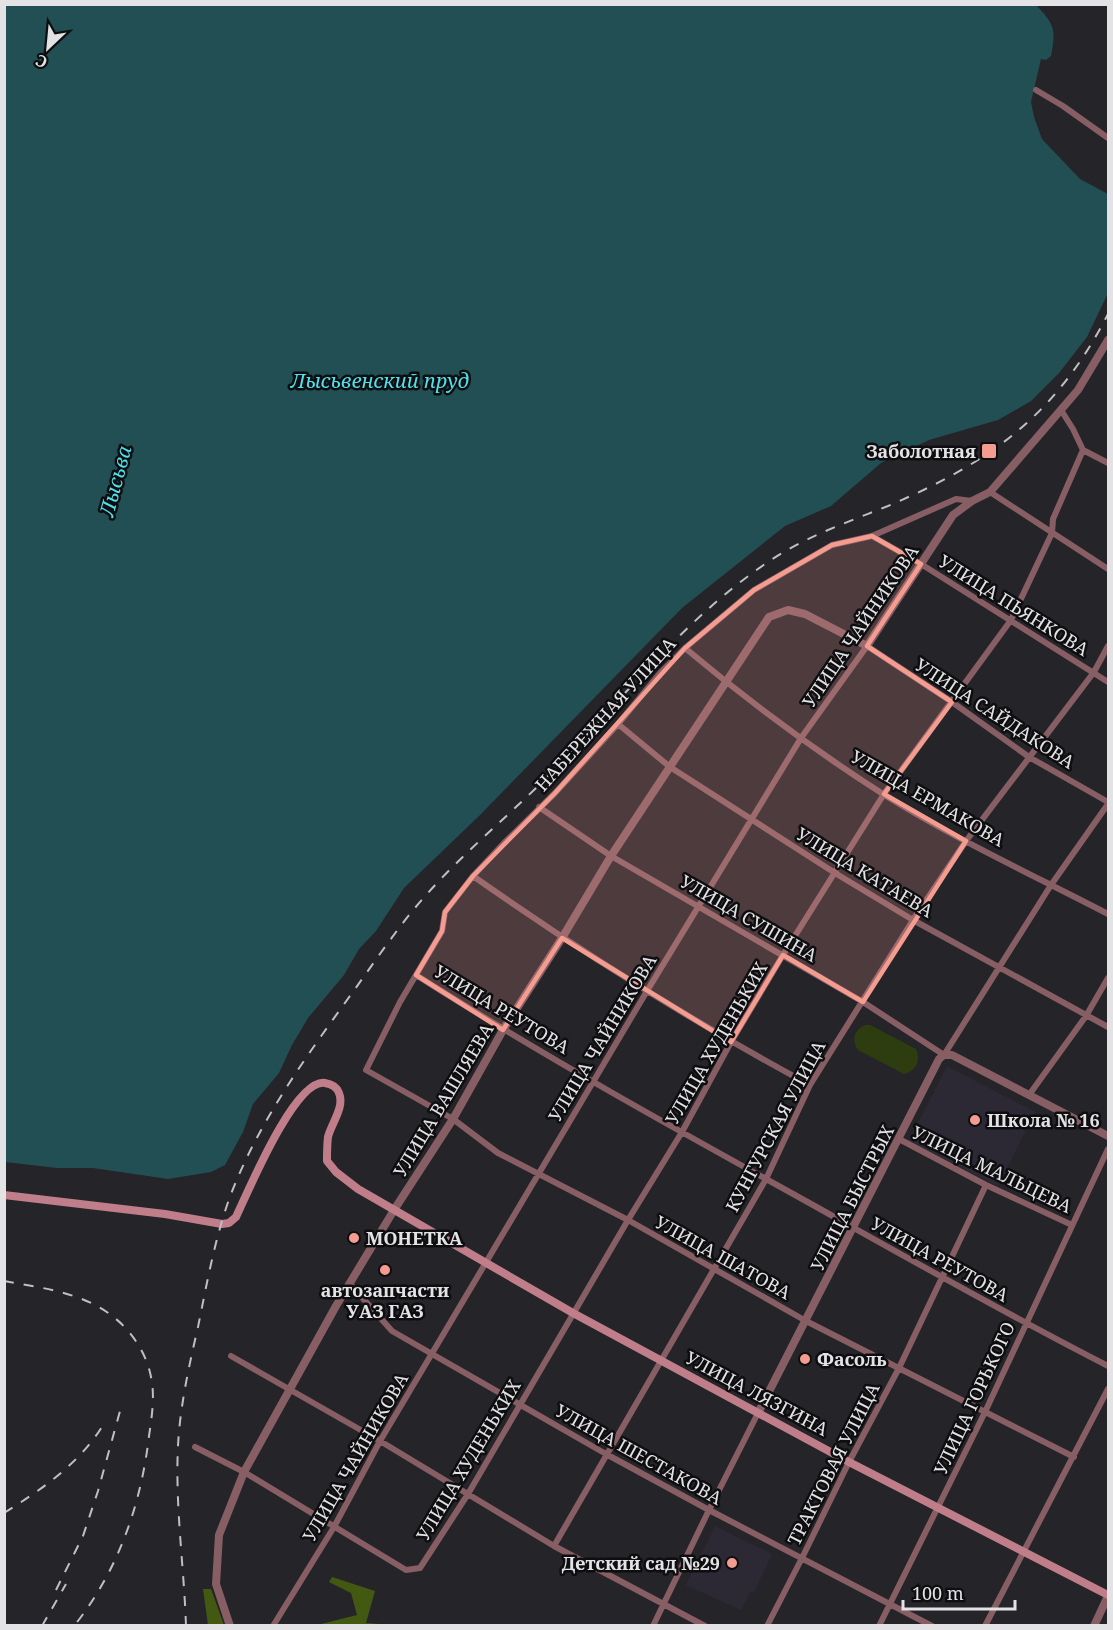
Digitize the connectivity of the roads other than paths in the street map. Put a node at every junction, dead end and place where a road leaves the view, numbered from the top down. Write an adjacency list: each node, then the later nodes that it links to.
1 (1036, 90): 2 (street)
2 (1108, 138)
3 (1108, 340): 4 (street)
4 (1060, 410): 5 (street); 7 (street)
5 (1083, 450): 6 (street); 9 (street, УЛИЦА ХУДЕНЬКИХ)
6 (1108, 463)
7 (990, 492): 8 (street, УЛИЦА ЧАЙНИКОВА); 9 (street)
8 (972, 501): 10 (street, НАБЕРЕЖНАЯ УЛИЦА); 11 (street, УЛИЦА ЧАЙНИКОВА)
9 (1052, 533): 12 (street); 13 (street, УЛИЦА ХУДЕНЬКИХ)
10 (872, 536): 11 (street, УЛИЦА ПЬЯНКОВА); 16 (street, НАБЕРЕЖНАЯ УЛИЦА)
11 (921, 564): 13 (street, УЛИЦА ПЬЯНКОВА); 14 (street, УЛИЦА ЧАЙНИКОВА)
12 (1108, 569)
13 (1011, 620): 17 (street, УЛИЦА ПЬЯНКОВА); 20 (street, УЛИЦА ХУДЕНЬКИХ)
14 (867, 646): 19 (street, УЛИЦА ВАШЛЯЕВА); 20 (street, УЛИЦА САЙДАКОВА); 22 (street, УЛИЦА ЧАЙНИКОВА)
15 (1108, 646): 17 (street, КУНГУРСКАЯ УЛИЦА)
16 (685, 648): 19 (street, УЛИЦА ЕРМАКОВА); 21 (street, НАБЕРЕЖНАЯ УЛИЦА)
17 (1094, 672): 18 (street, УЛИЦА ПЬЯНКОВА); 23 (street, КУНГУРСКАЯ УЛИЦА)
18 (1108, 682)
19 (726, 683): 22 (street, УЛИЦА ЕРМАКОВА); 24 (street, УЛИЦА ВАШЛЯЕВА)
20 (952, 702): 23 (street, УЛИЦА САЙДАКОВА); 25 (street, УЛИЦА ХУДЕНЬКИХ)
21 (618, 724): 24 (street, УЛИЦА КАТАЕВА); 27 (street, НАБЕРЕЖНАЯ УЛИЦА)
22 (801, 738): 25 (street, УЛИЦА ЕРМАКОВА); 28 (street, УЛИЦА ЧАЙНИКОВА)
23 (1029, 756): 26 (street, УЛИЦА САЙДАКОВА); 29 (street, КУНГУРСКАЯ УЛИЦА)
24 (670, 766): 28 (street, УЛИЦА КАТАЕВА); 30 (street, УЛИЦА ВАШЛЯЕВА)
25 (884, 794): 29 (street, УЛИЦА ЕРМАКОВА); 31 (street, УЛИЦА ХУДЕНЬКИХ)
26 (1108, 803): 33 (street, УЛИЦА БЫСТРЫХ)
27 (539, 807): 30 (street, УЛИЦА СУШИНА); 32 (street, НАБЕРЕЖНАЯ УЛИЦА)
28 (752, 821): 31 (street, УЛИЦА КАТАЕВА); 34 (street, УЛИЦА ЧАЙНИКОВА)
29 (966, 841): 33 (street, УЛИЦА ЕРМАКОВА); 36 (street, КУНГУРСКАЯ УЛИЦА)
30 (610, 856): 34 (street, УЛИЦА СУШИНА); 37 (street, УЛИЦА ВАШЛЯЕВА)
31 (835, 873): 36 (street, УЛИЦА КАТАЕВА); 38 (street, УЛИЦА ХУДЕНЬКИХ)
32 (473, 876): 37 (street); 40 (street, НАБЕРЕЖНАЯ УЛИЦА)
33 (1051, 885): 35 (street, УЛИЦА ЕРМАКОВА); 39 (street, УЛИЦА БЫСТРЫХ)
34 (698, 906): 38 (street, УЛИЦА СУШИНА); 42 (street, УЛИЦА ЧАЙНИКОВА)
35 (1108, 914)
36 (913, 920): 39 (street, УЛИЦА КАТАЕВА); 43 (street, КУНГУРСКАЯ УЛИЦА)
37 (562, 938): 42 (street); 46 (street, УЛИЦА ВАШЛЯЕВА)
38 (783, 955): 43 (street, УЛИЦА СУШИНА); 47 (street, УЛИЦА ХУДЕНЬКИХ)
39 (998, 967): 44 (street, УЛИЦА КАТАЕВА); 48 (street, УЛИЦА БЫСТРЫХ)
40 (416, 975): 46 (street, УЛИЦА РЕУТОВА); 49 (street, НАБЕРЕЖНАЯ УЛИЦА)
41 (1108, 978): 44 (street)
42 (647, 991): 47 (street); 50 (street, УЛИЦА ЧАЙНИКОВА)
43 (863, 1002): 48 (street, УЛИЦА СУШИНА); 51 (street, КУНГУРСКАЯ УЛИЦА)
44 (1086, 1016): 45 (street, УЛИЦА КАТАЕВА); 52 (street)
45 (1108, 1027)
46 (503, 1030): 50 (street, УЛИЦА РЕУТОВА); 53 (street, УЛИЦА ВАШЛЯЕВА)
47 (731, 1042): 51 (street); 54 (street, УЛИЦА ХУДЕНЬКИХ)
48 (944, 1055): 52 (street); 56 (street, УЛИЦА БЫСТРЫХ)
49 (366, 1070): 53 (street, УЛИЦА ШАТОВА)
50 (595, 1081): 54 (street, УЛИЦА РЕУТОВА); 58 (street, УЛИЦА ЧАЙНИКОВА)
51 (810, 1085): 59 (street, КУНГУРСКАЯ УЛИЦА)
52 (1029, 1095): 55 (street)
53 (453, 1119): 58 (street, УЛИЦА ШАТОВА); 62 (street, УЛИЦА ВАШЛЯЕВА)
54 (682, 1132): 59 (street, УЛИЦА РЕУТОВА); 63 (street, УЛИЦА ХУДЕНЬКИХ)
55 (1108, 1137)
56 (898, 1139): 60 (street, УЛИЦА МАЛЬЦЕВА); 65 (street, УЛИЦА БЫСТРЫХ)
57 (1108, 1149): 64 (street, УЛИЦА ГОРЬКОГО)
58 (539, 1174): 63 (street, УЛИЦА ШАТОВА); 66 (street, УЛИЦА ЧАЙНИКОВА)
59 (766, 1179): 65 (street, УЛИЦА РЕУТОВА); 67 (street, КУНГУРСКАЯ УЛИЦА)
60 (986, 1185): 64 (street, УЛИЦА МАЛЬЦЕВА); 68 (street, ТРАКТОВАЯ УЛИЦА)
61 (4, 1195): 62 (main road, УЛИЦА ЛЯЗГИНА)
62 (394, 1210): 66 (main road, УЛИЦА ЛЯЗГИНА); 69 (street, УЛИЦА ВАШЛЯЕВА)
63 (627, 1220): 67 (street, УЛИЦА ШАТОВА); 70 (street, УЛИЦА ХУДЕНЬКИХ)
64 (1072, 1225): 72 (street, УЛИЦА ГОРЬКОГО)
65 (853, 1228): 68 (street, УЛИЦА РЕУТОВА); 71 (street, УЛИЦА БЫСТРЫХ)
66 (486, 1262): 70 (main road, УЛИЦА ЛЯЗГИНА); 73 (street, УЛИЦА ЧАЙНИКОВА)
67 (713, 1268): 71 (street, УЛИЦА ШАТОВА); 75 (street, КУНГУРСКАЯ УЛИЦА)
68 (942, 1277): 72 (street, УЛИЦА РЕУТОВА); 77 (street, ТРАКТОВАЯ УЛИЦА)
69 (350, 1284): 73 (street, УЛИЦА ШЕСТАКОВА); 79 (street, УЛИЦА ВАШЛЯЕВА)
70 (573, 1313): 75 (main road, УЛИЦА ЛЯЗГИНА); 80 (street, УЛИЦА ХУДЕНЬКИХ)
71 (806, 1321): 77 (street, УЛИЦА ШАТОВА); 82 (street, УЛИЦА БЫСТРЫХ)
72 (1026, 1324): 76 (street, УЛИЦА РЕУТОВА); 81 (street, УЛИЦА ГОРЬКОГО)
73 (432, 1354): 80 (street, УЛИЦА ШЕСТАКОВА); 83 (street, УЛИЦА ЧАЙНИКОВА)
74 (231, 1356): 79 (street)
75 (662, 1361): 82 (main road, УЛИЦА ЛЯЗГИНА); 85 (street, КУНГУРСКАЯ УЛИЦА)
76 (1108, 1366)
77 (899, 1368): 81 (street, УЛИЦА ШАТОВА); 87 (street, ТРАКТОВАЯ УЛИЦА)
78 (1108, 1389): 86 (street)
79 (289, 1390): 83 (street); 88 (street, УЛИЦА ВАШЛЯЕВА)
80 (520, 1405): 85 (street, УЛИЦА ШЕСТАКОВА); 89 (street, УЛИЦА ХУДЕНЬКИХ)
81 (985, 1412): 86 (street, УЛИЦА ШАТОВА); 90 (street, УЛИЦА ГОРЬКОГО)
82 (758, 1413): 87 (main road, УЛИЦА ЛЯЗГИНА); 91 (street, УЛИЦА БЫСТРЫХ)
83 (380, 1441): 89 (street); 92 (street, УЛИЦА ЧАЙНИКОВА)
84 (195, 1447): 88 (street)
85 (606, 1454): 91 (street, УЛИЦА ШЕСТАКОВА); 93 (street, КУНГУРСКАЯ УЛИЦА)
86 (1074, 1457): 94 (street)
87 (849, 1462): 90 (main road, УЛИЦА ЛЯЗГИНА); 95 (street, ТРАКТОВАЯ УЛИЦА)
88 (244, 1472): 92 (street); 99 (street, УЛИЦА ВАШЛЯЕВА)
89 (468, 1494): 92 (street, УЛИЦА ХУДЕНЬКИХ); 93 (street)
90 (938, 1507): 94 (main road, УЛИЦА ЛЯЗГИНА); 97 (street, УЛИЦА ГОРЬКОГО)
91 (709, 1510): 95 (street, УЛИЦА ШЕСТАКОВА); 98 (street, УЛИЦА БЫСТРЫХ)
92 (334, 1527): 100 (street, УЛИЦА ЧАЙНИКОВА)
93 (554, 1546): 98 (street)
94 (1023, 1551): 96 (main road, УЛИЦА ЛЯЗГИНА); 106 (street)
95 (802, 1558): 97 (street, УЛИЦА ШЕСТАКОВА); 103 (street, ТРАКТОВАЯ УЛИЦА)
96 (1108, 1596): 107 (street)
97 (890, 1603): 104 (street, УЛИЦА ГОРЬКОГО); 105 (street, УЛИЦА ШЕСТАКОВА)
98 (664, 1604): 101 (street, УЛИЦА БЫСТРЫХ); 102 (street)
99 (230, 1626)
100 (273, 1626)
101 (653, 1626)
102 (705, 1626)
103 (767, 1626)
104 (879, 1626)
105 (932, 1626)
106 (985, 1626)
107 (1094, 1626)

